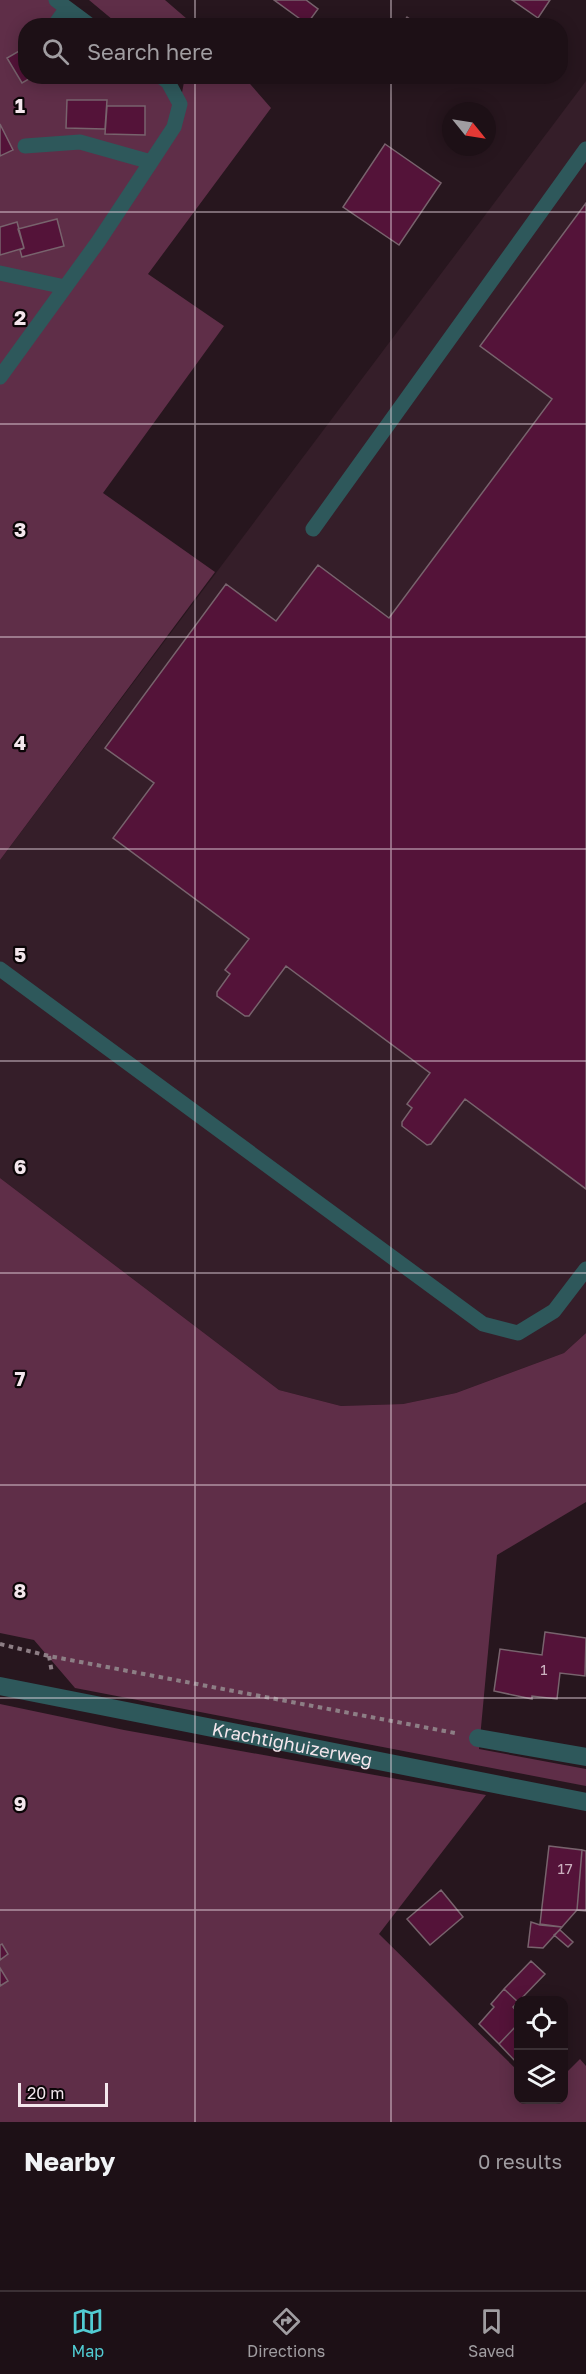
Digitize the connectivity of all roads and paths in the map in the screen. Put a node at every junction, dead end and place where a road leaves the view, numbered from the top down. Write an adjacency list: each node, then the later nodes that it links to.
1 (61, 4): 2 (lane)
2 (80, 18)
3 (169, 84): 6 (lane)
4 (25, 146): 6 (lane)
5 (586, 149): 10 (lane)
6 (151, 162): 8 (lane)
7 (0, 273): 8 (lane)
8 (65, 287): 9 (lane)
9 (2, 372)
10 (313, 529)
11 (0, 969): 12 (lane)
12 (586, 1269)
13 (0, 1644): 15 (path)
14 (0, 1686): 17 (street, Krachtighuizerweg)
15 (478, 1738): 16 (street)
16 (586, 1757)
17 (586, 1802)

